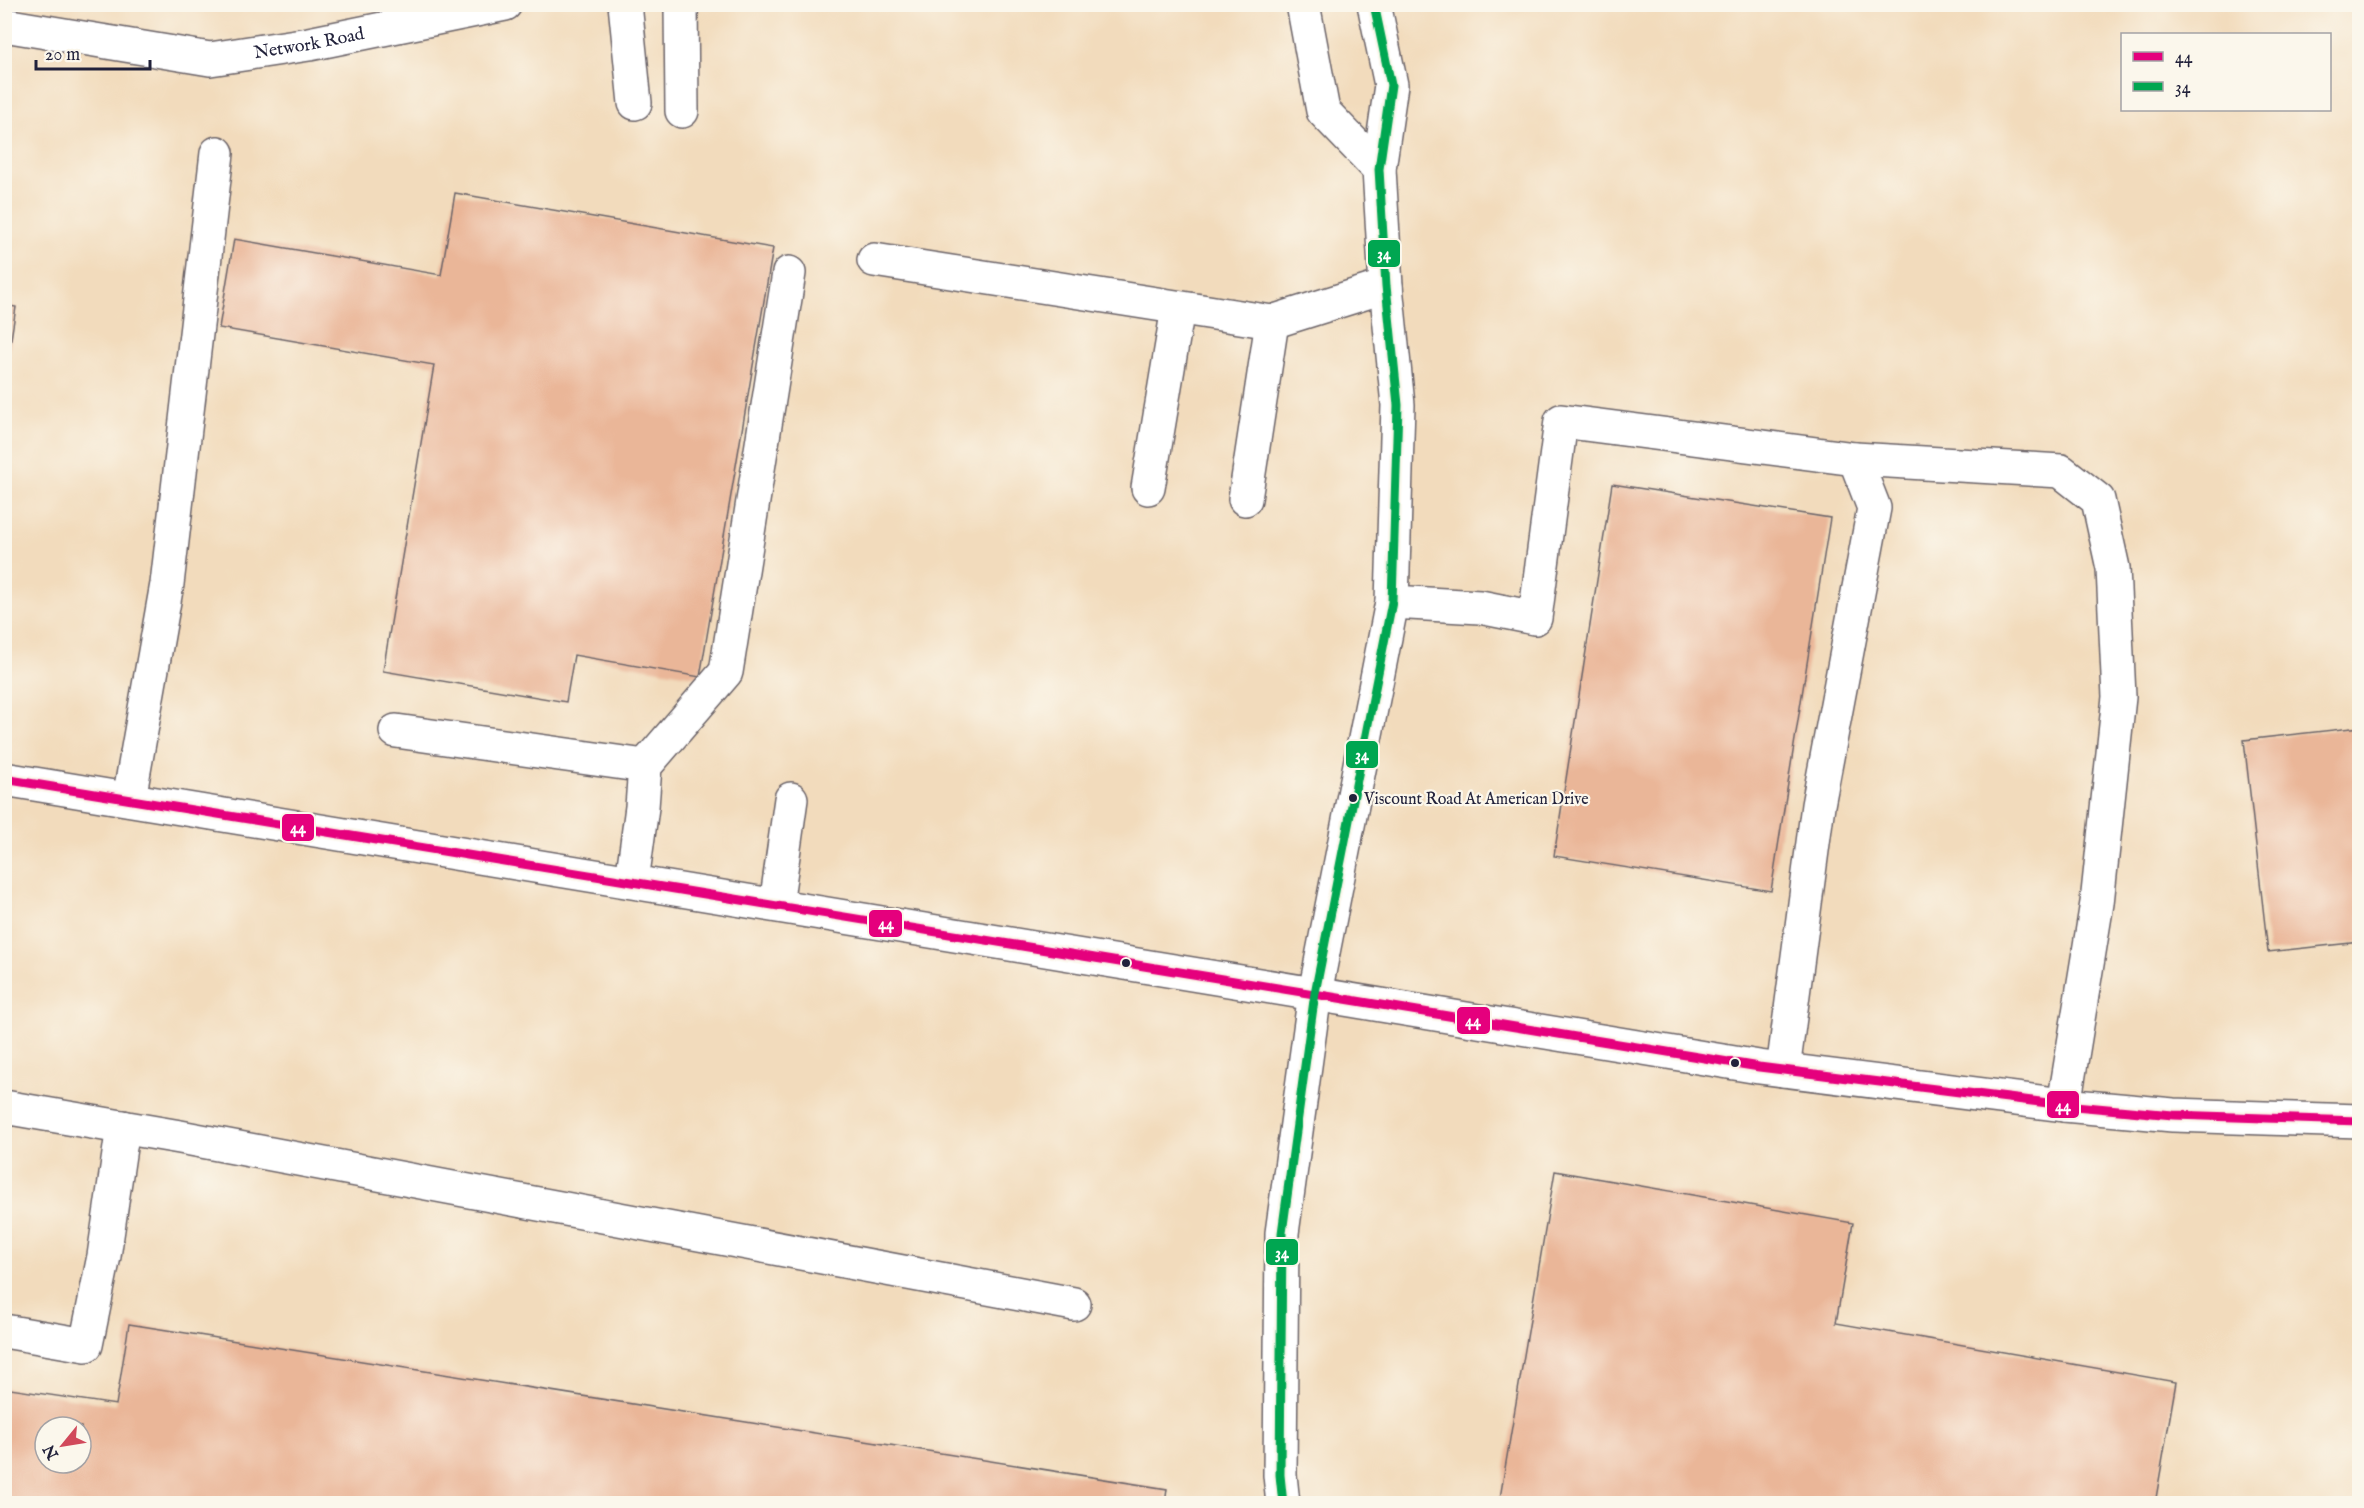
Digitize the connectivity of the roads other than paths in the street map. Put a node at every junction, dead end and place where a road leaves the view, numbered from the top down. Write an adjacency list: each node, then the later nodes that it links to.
1 (505, 4): 6 (street, Network Road)
2 (625, 4): 7 (street)
3 (681, 4): 8 (street)
4 (1303, 4): 10 (street)
5 (1374, 4): 10 (street)
6 (4, 25)
7 (635, 103)
8 (682, 111)
9 (217, 153): 23 (street)
10 (1379, 170): 13 (street)
11 (874, 260): 14 (street)
12 (789, 273): 21 (street)
13 (1386, 286): 15 (street); 19 (street)
14 (1178, 308): 15 (street); 17 (street)
15 (1272, 322): 18 (street)
16 (1855, 459): 19 (street); 28 (street); 29 (street)
17 (1148, 488)
18 (1245, 499)
19 (1392, 602): 27 (street)
20 (396, 731): 21 (street)
21 (645, 766): 25 (street)
22 (4, 779): 23 (street)
23 (129, 799): 25 (street)
24 (791, 799): 26 (street)
25 (632, 881): 26 (street)
26 (776, 905): 27 (street)
27 (1315, 993): 28 (street); 35 (street)
28 (1783, 1070): 29 (street)
29 (2064, 1105): 31 (street)
30 (4, 1107): 32 (street)
31 (2360, 1121)
32 (123, 1127): 33 (street); 34 (street)
33 (1074, 1304)
34 (4, 1331)
35 (1283, 1503)

